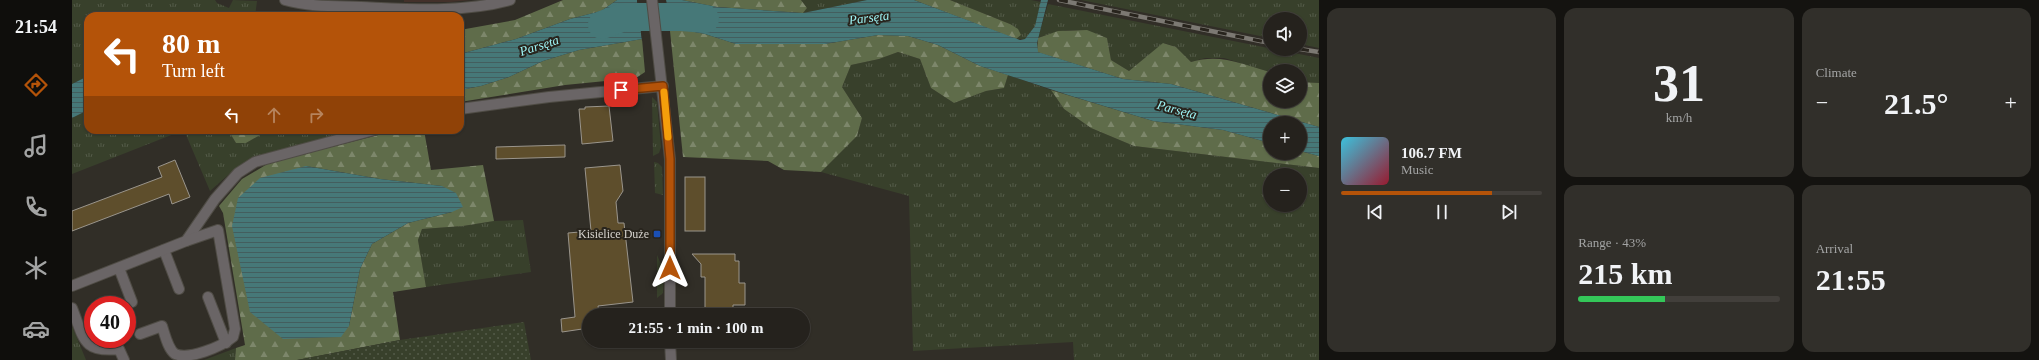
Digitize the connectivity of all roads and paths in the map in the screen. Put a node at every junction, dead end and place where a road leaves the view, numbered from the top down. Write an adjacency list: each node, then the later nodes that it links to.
1 (285, 0): 2 (street)
2 (510, 0)
3 (652, 0): 4 (street)
4 (663, 86): 5 (street); 15 (street)
5 (464, 108)
6 (359, 134): 7 (street)
7 (186, 242): 8 (street); 17 (street)
8 (164, 250): 9 (street); 11 (street)
9 (119, 268): 10 (street); 12 (street)
10 (72, 286)
11 (179, 289)
12 (130, 296)
13 (208, 297): 17 (street)
14 (72, 308): 19 (street)
15 (670, 308)
16 (140, 334): 17 (street)
17 (226, 343)
18 (670, 348): 20 (street)
19 (124, 360)
20 (671, 360)

